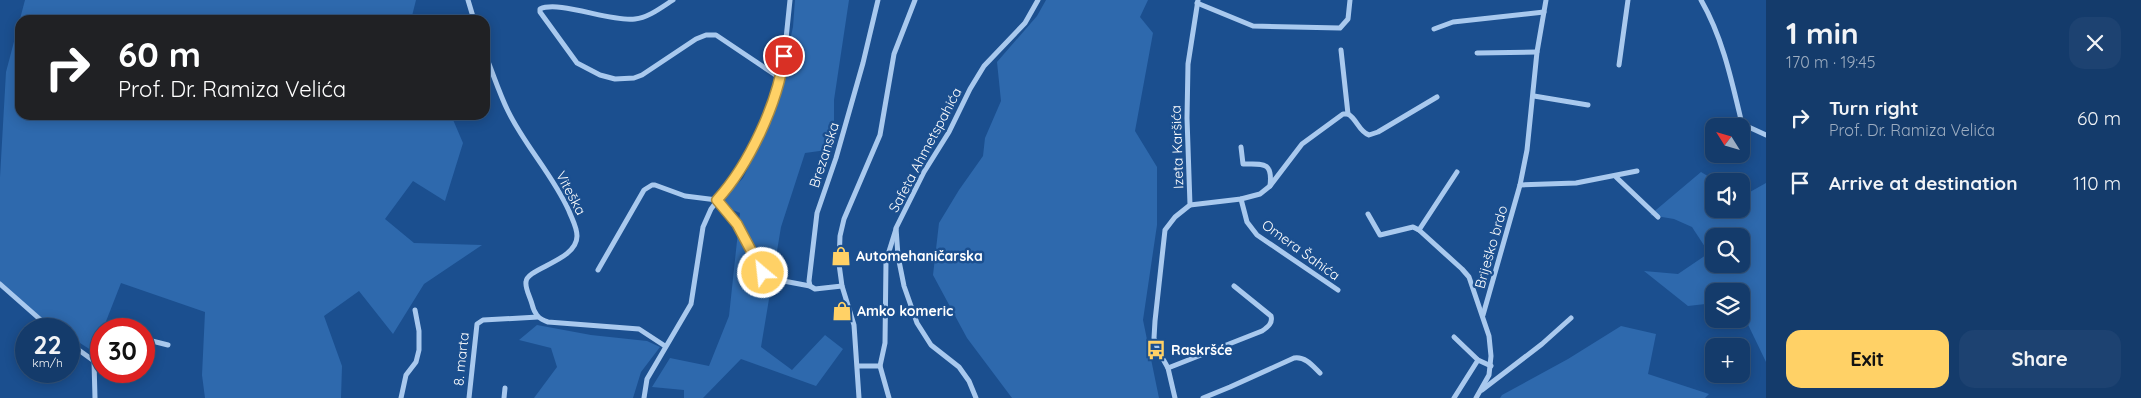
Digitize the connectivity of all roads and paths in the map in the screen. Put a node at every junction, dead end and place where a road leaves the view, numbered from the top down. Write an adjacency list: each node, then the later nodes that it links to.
1 (468, 0): 13 (street)
2 (673, 0): 20 (street)
3 (790, 0): 20 (street)
4 (878, 0): 43 (street, Brezanska)
5 (915, 0): 44 (street)
6 (1038, 0): 39 (street, Safeta Ahmetspahića)
7 (1350, 0): 11 (street)
8 (1546, 0): 12 (street, Briješko brdo)
9 (1628, 0): 18 (street)
10 (1701, 0): 25 (street)
11 (1198, 2): 36 (street, Izeta Karšića)
12 (1544, 12): 14 (street); 17 (street, Briješko brdo)
13 (472, 15)
14 (1434, 29)
15 (1341, 50): 24 (street)
16 (1477, 52): 17 (street)
17 (1537, 52): 21 (street, Briješko brdo)
18 (1619, 64)
19 (490, 66): 49 (street, Viteška)
20 (780, 78): 35 (street)
21 (1534, 96): 23 (street); 32 (street, Briješko brdo)
22 (1437, 97): 24 (street)
23 (1588, 105)
24 (1348, 114): 33 (street)
25 (1741, 118)
26 (1750, 128): 27 (street)
27 (1766, 135)
28 (1241, 147): 33 (street)
29 (1458, 172): 40 (street)
30 (1637, 172): 31 (street)
31 (1616, 177): 32 (street); 38 (street)
32 (1520, 184): 48 (street, Briješko brdo)
33 (1270, 186): 34 (street)
34 (1241, 199): 36 (street); 46 (street, Omera Šahića)
35 (717, 200): 41 (street); 43 (street); 55 (street)
36 (1190, 205): 60 (street, Izeta Karšića)
37 (1368, 214): 40 (street)
38 (1658, 217)
39 (896, 228): 58 (street); 72 (street, Safeta Ahmetspahića)
40 (1419, 230): 48 (street, Briješko brdo)
41 (598, 270)
42 (0, 284): 50 (street)
43 (810, 286): 44 (street)
44 (842, 286): 57 (street)
45 (1234, 286): 60 (street)
46 (1338, 290)
47 (415, 310): 66 (street)
48 (1483, 315): 59 (street, Briješko brdo)
49 (538, 317): 55 (street); 67 (street, 8. marta)
50 (39, 318)
51 (1571, 318): 64 (street)
52 (1454, 337): 56 (street)
53 (155, 342): 54 (street)
54 (168, 345)
55 (665, 346): 69 (street)
56 (1478, 360): 59 (street); 75 (street)
57 (858, 366): 58 (street); 70 (street)
58 (880, 366): 71 (street)
59 (1490, 366): 64 (street, Briješko brdo)
60 (1168, 368): 73 (street, Izeta Karšića)
61 (1320, 373): 74 (street)
62 (95, 383): 65 (street)
63 (505, 388): 68 (street)
64 (1481, 390): 76 (street, Briješko brdo)
65 (95, 398)
66 (401, 398)
67 (469, 398)
68 (504, 398)
69 (644, 398)
70 (859, 398)
71 (889, 398)
72 (976, 398)
73 (1175, 398)
74 (1203, 398)
75 (1454, 398)
76 (1476, 398)

